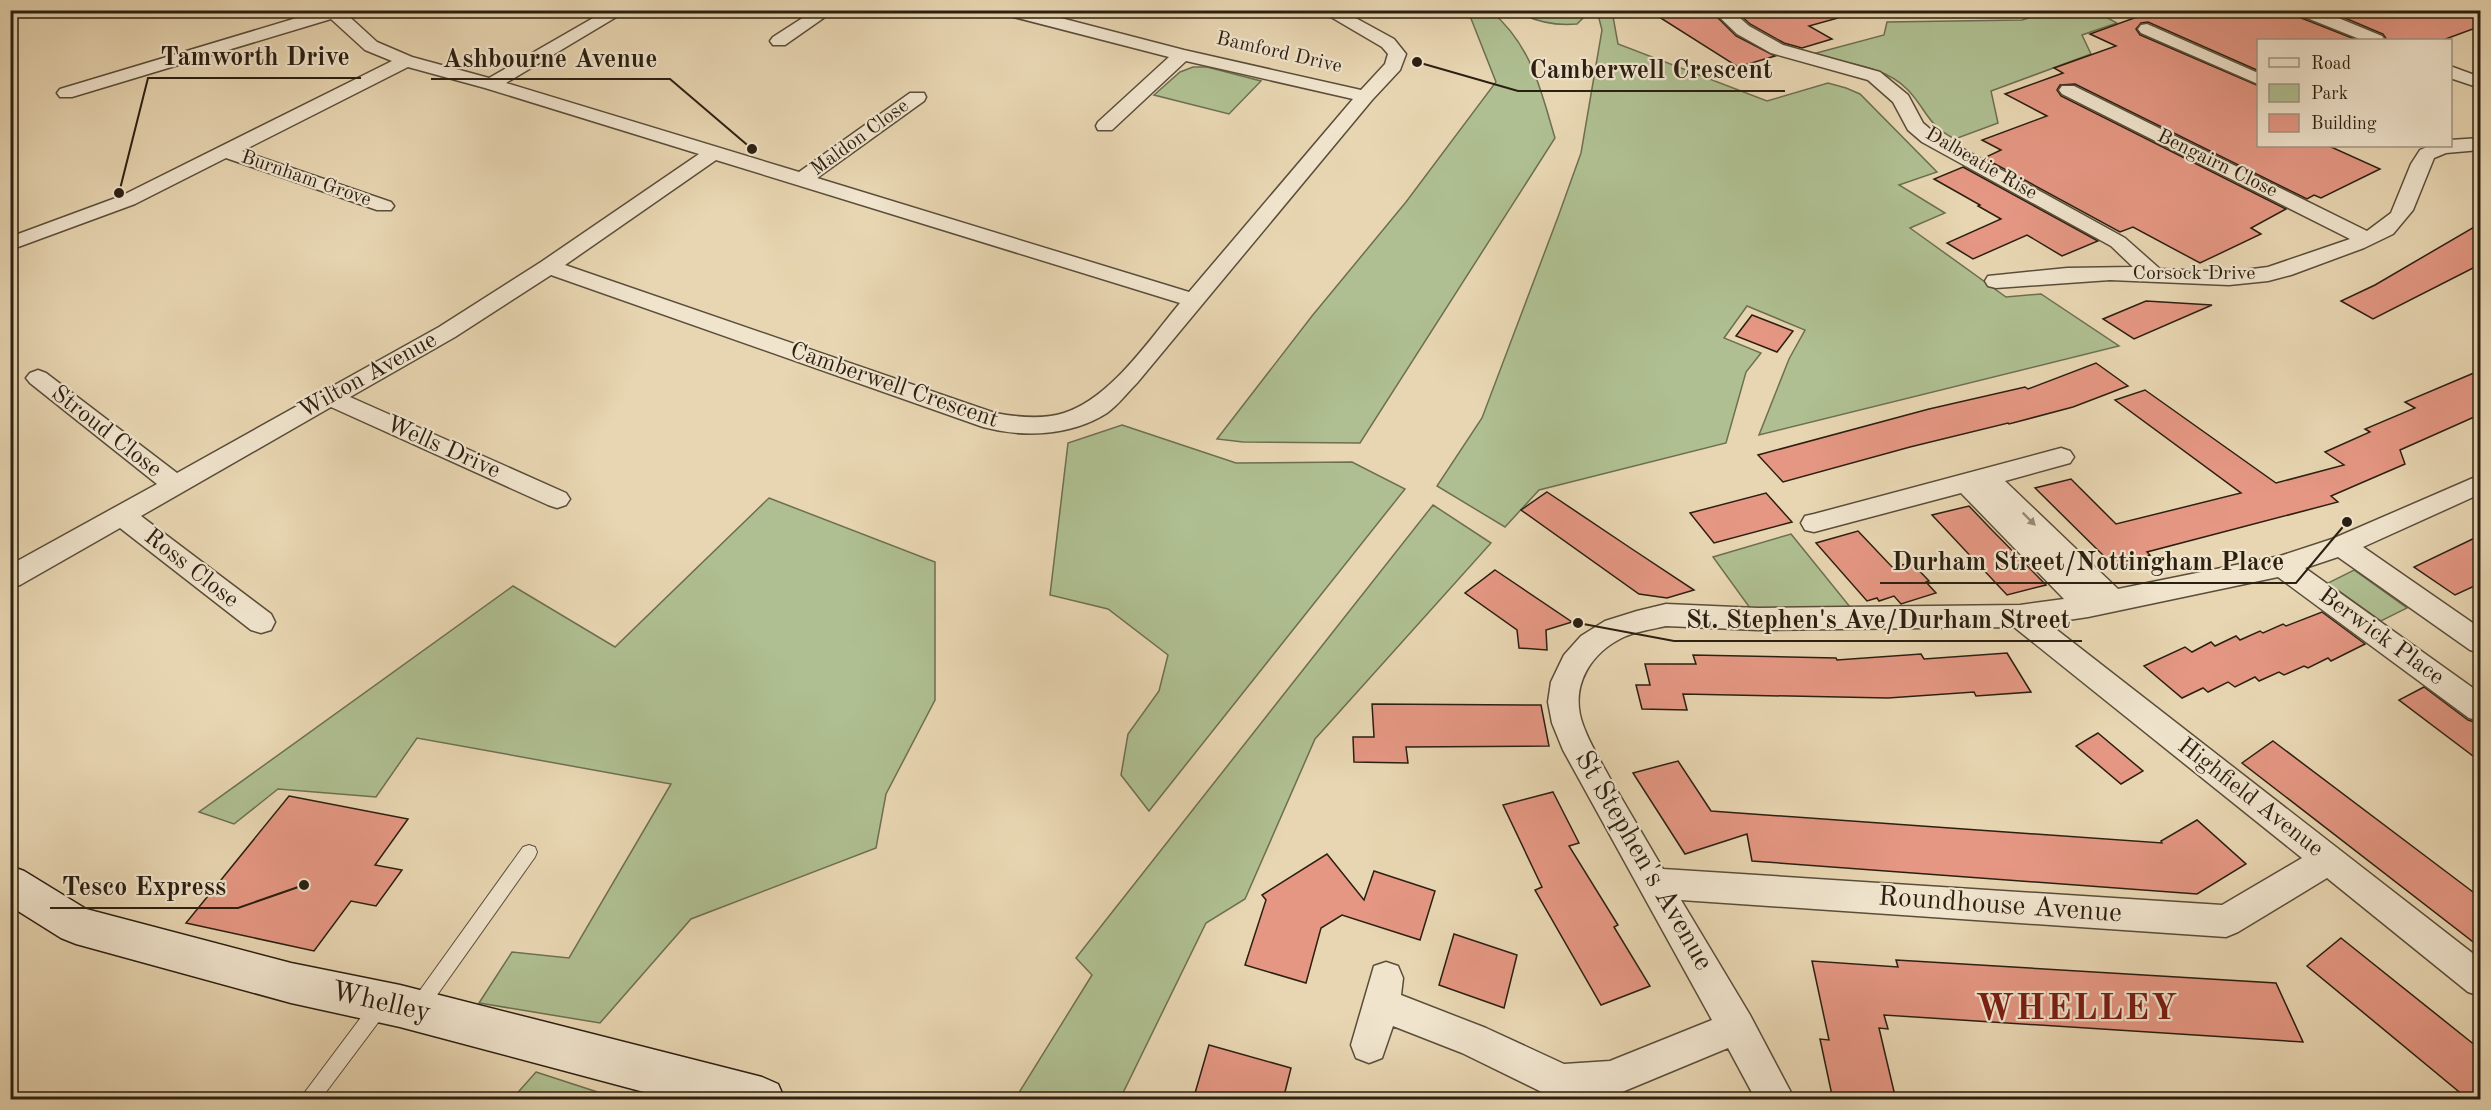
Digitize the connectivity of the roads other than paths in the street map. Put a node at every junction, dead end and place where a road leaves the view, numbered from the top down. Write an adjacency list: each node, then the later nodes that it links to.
1 (620, 10): 18 (street)
2 (827, 10): 11 (street)
3 (1008, 10): 13 (street, Bamford Drive)
4 (1327, 10): 22 (street, Camberwell Crescent)
5 (1720, 10): 40 (street, Dalbeatie Rise)
6 (2303, 10): 10 (street)
7 (333, 12): 14 (street); 21 (street)
8 (2147, 29): 16 (street)
9 (761, 36): 11 (street)
10 (2374, 39)
11 (779, 41): 12 (street)
12 (798, 46)
13 (1182, 55): 22 (street, Bamford Drive); 25 (street)
14 (406, 60): 18 (street); 30 (street)
15 (2452, 71): 17 (street)
16 (2257, 78)
17 (2481, 83)
18 (490, 84): 31 (street)
19 (2068, 90): 37 (street, Bengairn Close)
20 (897, 92): 23 (street)
21 (66, 93)
22 (1365, 96): 42 (street, Camberwell Crescent)
23 (917, 98): 24 (street); 33 (street, Maldon Close)
24 (936, 103)
25 (1124, 131)
26 (2481, 144): 29 (street)
27 (2410, 147): 32 (street)
28 (2447, 147): 32 (street)
29 (2452, 147)
30 (227, 152): 35 (street, Burnham Grove); 38 (street)
31 (713, 153): 33 (street); 39 (street, Wilton Avenue)
32 (2427, 154): 37 (street, Corsock Drive)
33 (803, 179): 42 (street)
34 (403, 195): 35 (street)
35 (384, 206): 36 (street)
36 (362, 218)
37 (2366, 239): 40 (street, Corsock Drive)
38 (10, 244)
39 (549, 267): 42 (street, Camberwell Crescent); 44 (street, Wilton Avenue)
40 (2153, 274): 41 (street, Corsock Drive)
41 (1996, 281)
42 (1193, 300)
43 (38, 378): 48 (street, Stroud Close)
44 (329, 397): 48 (street, Wilton Avenue); 49 (street, Wells Drive)
45 (2061, 457): 46 (street)
46 (1977, 481): 51 (street); 55 (street)
47 (2481, 484): 52 (street, St Stephen's Avenue)
48 (175, 485): 50 (street, Wilton Avenue)
49 (557, 499)
50 (122, 516): 54 (street, Wilton Avenue); 57 (street, Ross Close)
51 (1814, 523)
52 (2341, 546): 53 (street, St Stephen's Avenue); 58 (street)
53 (2282, 566): 55 (street, St Stephen's Avenue); 59 (street, Berwick Place)
54 (10, 578)
55 (2100, 604): 56 (street, St Stephen's Avenue)
56 (2020, 616): 61 (street, Highfield Avenue); 62 (street, St Stephen's Avenue)
57 (261, 622)
58 (2481, 642)
59 (2481, 709)
60 (529, 852): 65 (lane)
61 (2328, 860): 62 (street, Roundhouse Avenue); 64 (street, Highfield Avenue)
62 (1654, 883): 66 (street, St Stephen's Avenue)
63 (10, 884): 65 (main road, Whelley)
64 (2481, 980)
65 (400, 1006): 68 (lane); 69 (main road, Whelley)
66 (1737, 1027): 67 (street); 70 (street, St Stephen's Avenue)
67 (1369, 1045)
68 (308, 1100)
69 (762, 1100)
70 (1777, 1100)

